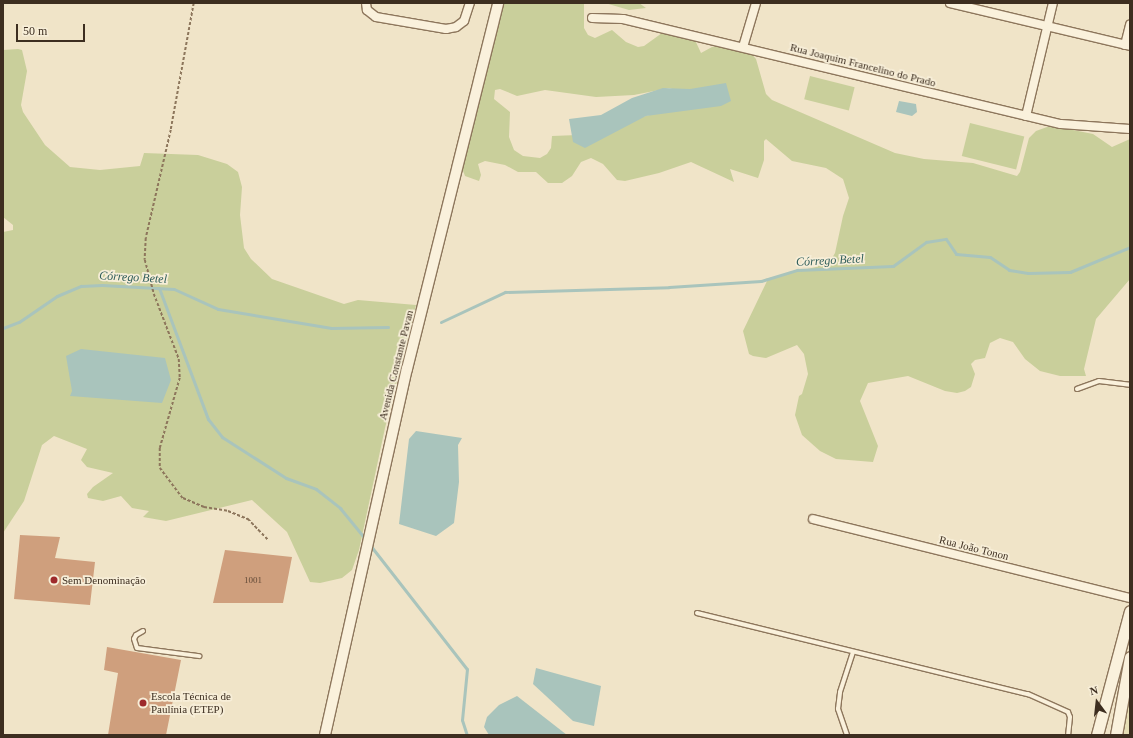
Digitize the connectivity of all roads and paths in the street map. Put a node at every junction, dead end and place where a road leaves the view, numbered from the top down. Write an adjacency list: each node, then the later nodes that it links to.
1 (194, 3): 18 (path)
2 (366, 3): 3 (street)
3 (470, 3)
4 (498, 3): 28 (street, Avenida Constante Pavan)
5 (756, 3): 12 (street)
6 (952, 3): 10 (street)
7 (1053, 3): 10 (street)
8 (592, 18): 12 (street, Rua Joaquim Francelino do Prado)
9 (1130, 25): 11 (street)
10 (1047, 26): 11 (street); 13 (street)
11 (1128, 46)
12 (744, 47): 13 (street, Rua Joaquim Francelino do Prado)
13 (1026, 116): 14 (street, Rua Joaquim Francelino do Prado)
14 (1130, 129)
15 (1130, 385): 16 (lane)
16 (1077, 389)
17 (813, 519): 19 (street, Rua João Tonon)
18 (268, 540)
19 (1130, 598)
20 (1130, 611): 26 (main road)
21 (697, 614): 23 (lane)
22 (143, 631): 24 (lane)
23 (853, 652): 29 (lane); 30 (lane)
24 (199, 656)
25 (1130, 657): 27 (main road)
26 (1104, 708): 27 (main road); 31 (main road)
27 (1121, 713): 32 (main road)
28 (325, 735)
29 (848, 735)
30 (1068, 735)
31 (1097, 735)
32 (1116, 735)

